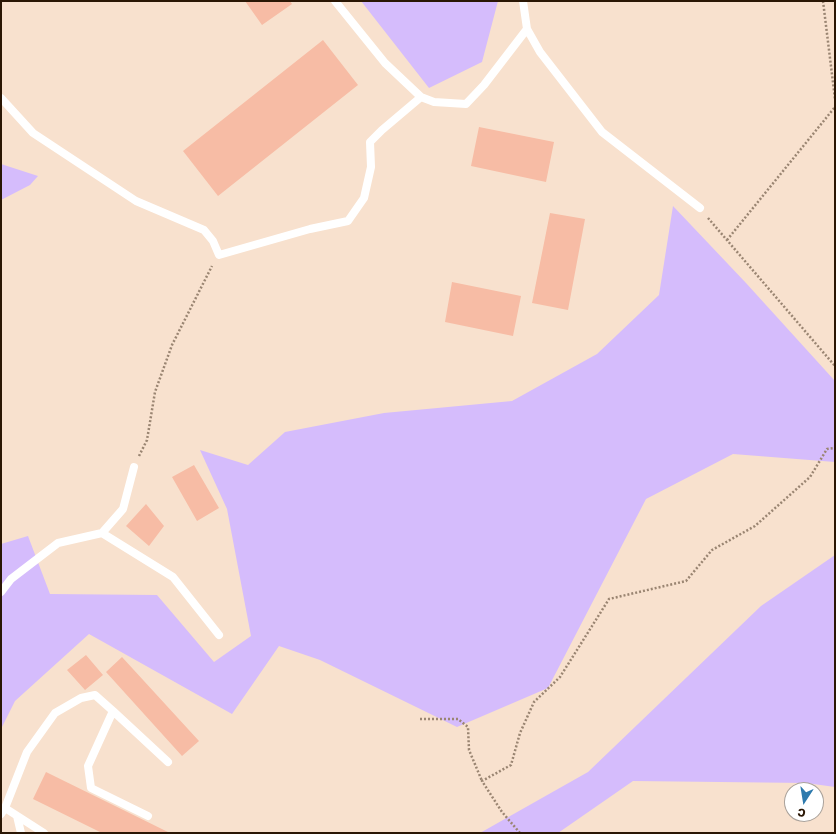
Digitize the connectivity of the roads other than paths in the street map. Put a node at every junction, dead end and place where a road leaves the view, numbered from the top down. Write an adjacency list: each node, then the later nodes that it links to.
1 (335, 1): 4 (lane)
2 (523, 1): 3 (lane)
3 (527, 29): 4 (lane); 6 (lane)
4 (422, 97): 5 (lane)
5 (1, 98)
6 (700, 208)
7 (134, 467): 8 (lane)
8 (102, 533): 9 (lane); 10 (lane)
9 (1, 592)
10 (218, 636)
11 (113, 711): 12 (lane); 13 (lane); 15 (lane)
12 (168, 762)
13 (3, 811): 14 (lane)
14 (17, 816): 16 (lane); 17 (lane)
15 (148, 816)
16 (21, 833)
17 (44, 833)

